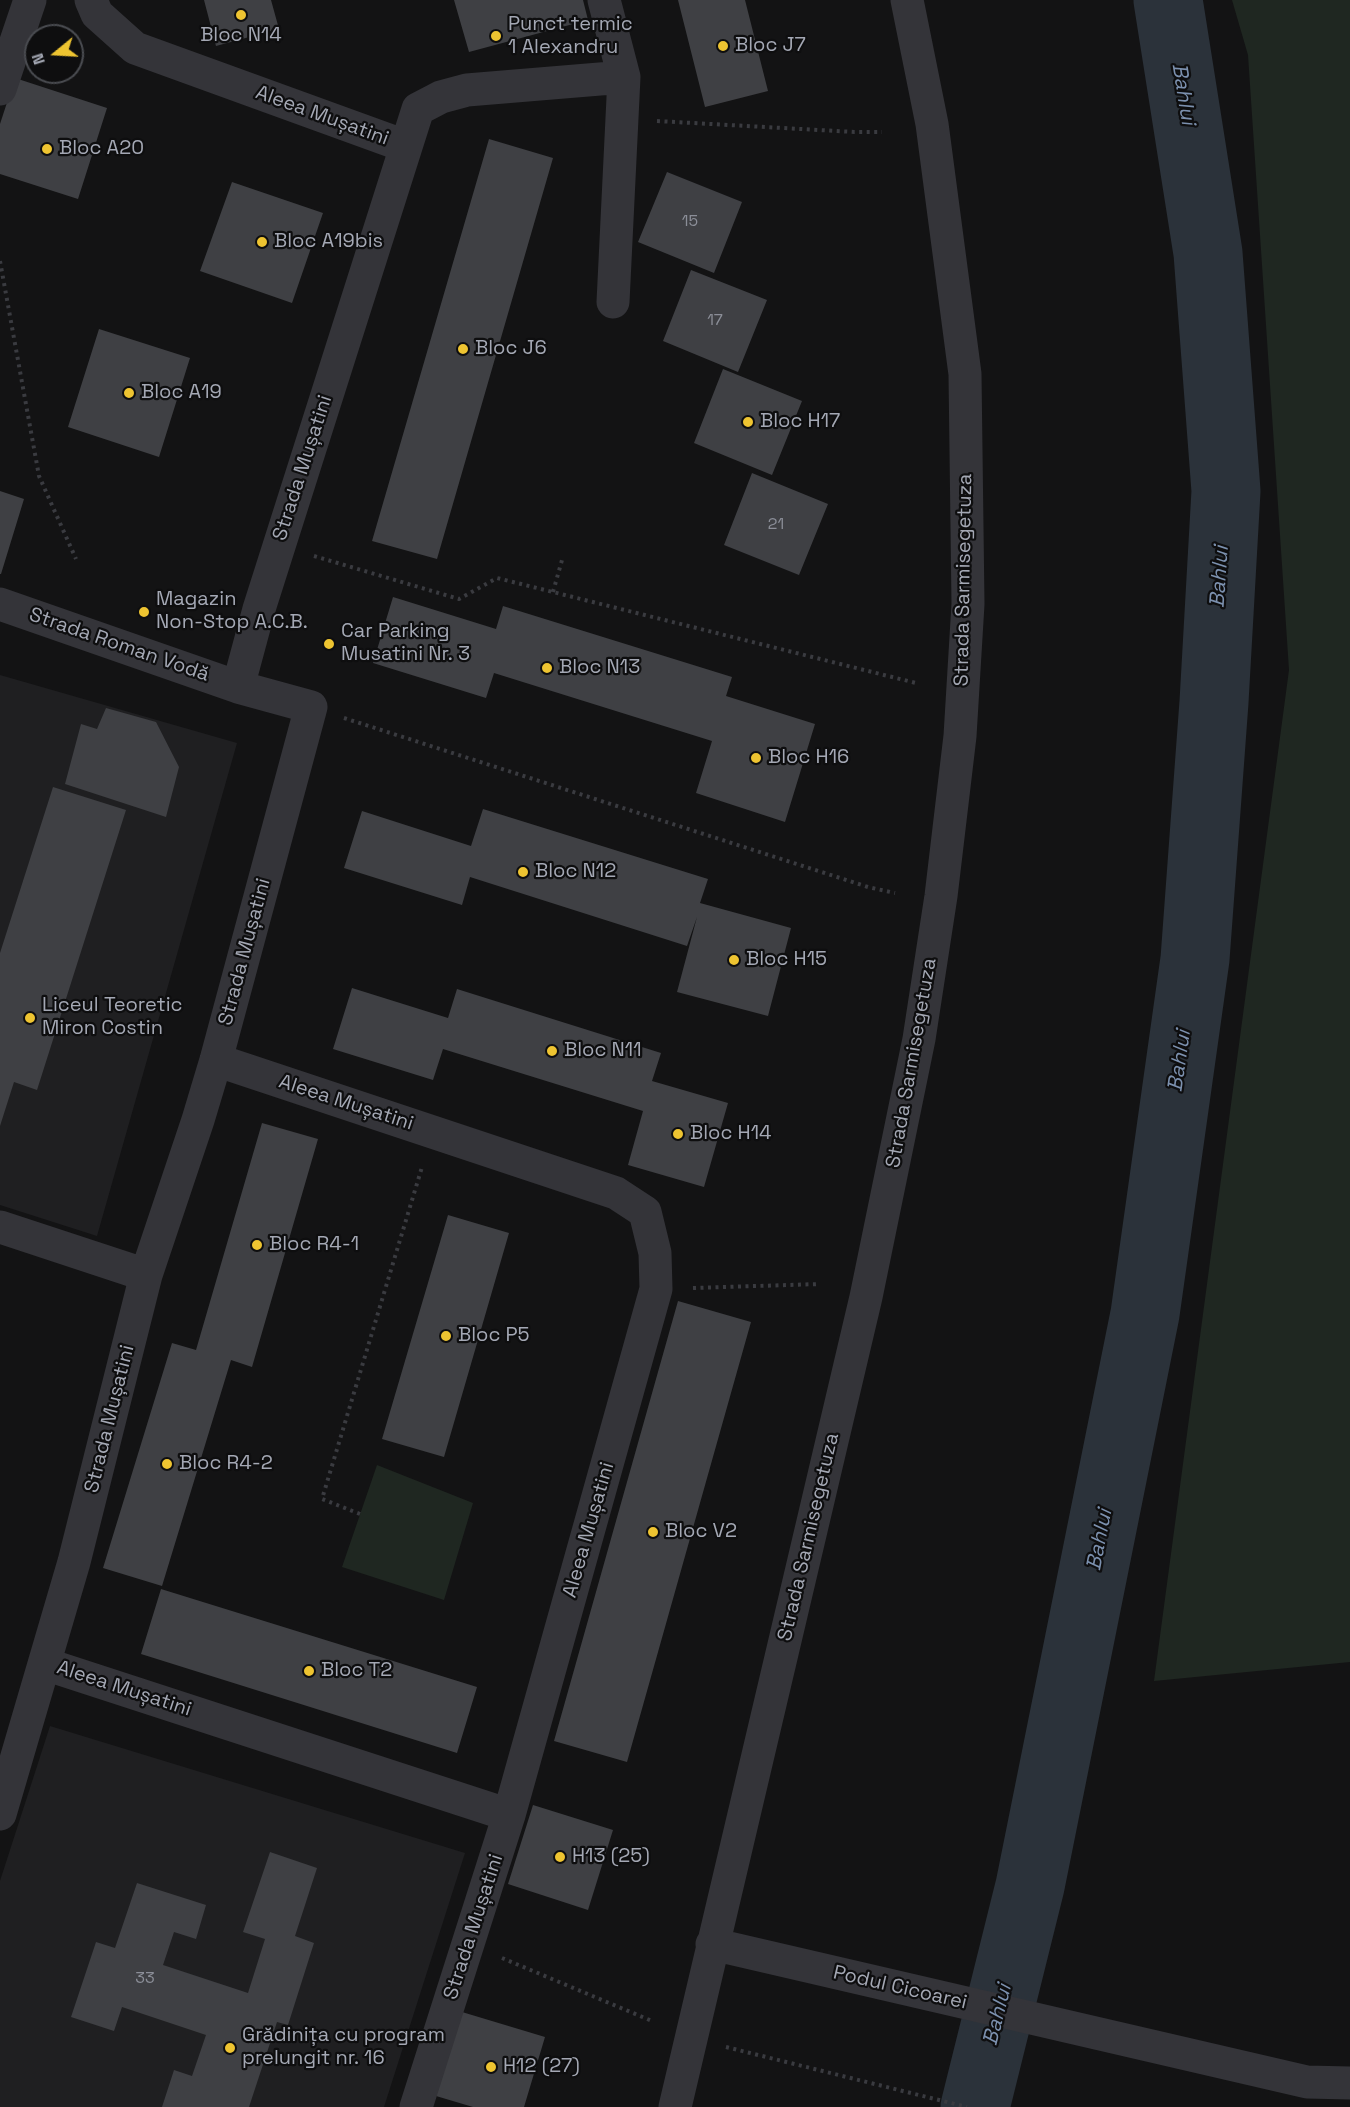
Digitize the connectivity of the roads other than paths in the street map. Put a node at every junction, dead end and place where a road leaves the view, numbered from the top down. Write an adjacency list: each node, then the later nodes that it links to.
1 (30, 0): 6 (street)
2 (91, 0): 7 (street, Aleea Mușatini)
3 (604, 0): 5 (street)
4 (907, 0): 17 (street, Strada Sarmisegetuza)
5 (624, 77): 7 (street, Aleea Mușatini); 8 (street)
6 (0, 89)
7 (405, 146): 10 (street, Strada Mușatini)
8 (613, 302)
9 (0, 604): 10 (street, Strada Roman Vodă)
10 (238, 687): 11 (street, Strada Mușatini)
11 (216, 1060): 13 (street, Strada Mușatini); 16 (street, Aleea Mușatini)
12 (0, 1227): 13 (street)
13 (146, 1275): 14 (street, Strada Mușatini)
14 (45, 1664): 15 (street, Strada Mușatini); 16 (street, Aleea Mușatini)
15 (0, 1814)
16 (509, 1815): 19 (street, Strada Mușatini)
17 (712, 1944): 18 (street, Podul Cicoarei); 20 (street, Strada Sarmisegetuza)
18 (1350, 2083)
19 (416, 2107)
20 (675, 2107)

